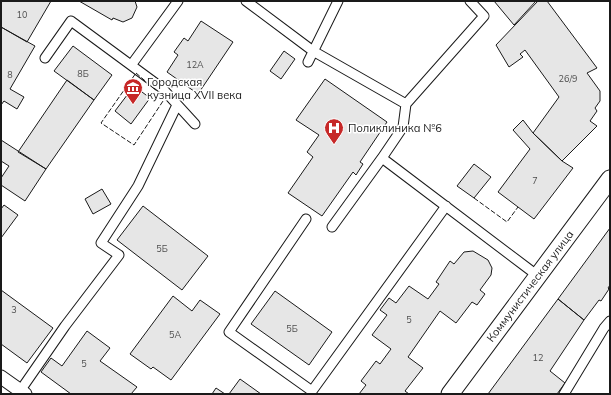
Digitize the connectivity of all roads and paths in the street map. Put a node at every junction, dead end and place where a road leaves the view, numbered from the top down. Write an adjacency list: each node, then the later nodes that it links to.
1 (178, 1): 8 (lane)
2 (246, 1): 5 (lane)
3 (338, 1): 5 (lane)
4 (470, 1): 9 (lane)
5 (313, 51): 7 (lane); 9 (lane)
6 (45, 58): 8 (lane)
7 (308, 62)
8 (132, 64): 10 (lane)
9 (406, 104): 12 (lane)
10 (177, 105): 11 (lane); 20 (lane)
11 (195, 124)
12 (382, 158): 14 (lane); 16 (lane)
13 (610, 179): 17 (street, Коммунистическая улица)
14 (446, 206): 17 (lane); 21 (lane)
15 (306, 219): 21 (lane)
16 (332, 228)
17 (538, 276): 22 (street, Коммунистическая улица)
18 (610, 321): 23 (lane)
19 (1, 377): 20 (street)
20 (22, 392)
21 (311, 393)
22 (450, 394)
23 (564, 394)

